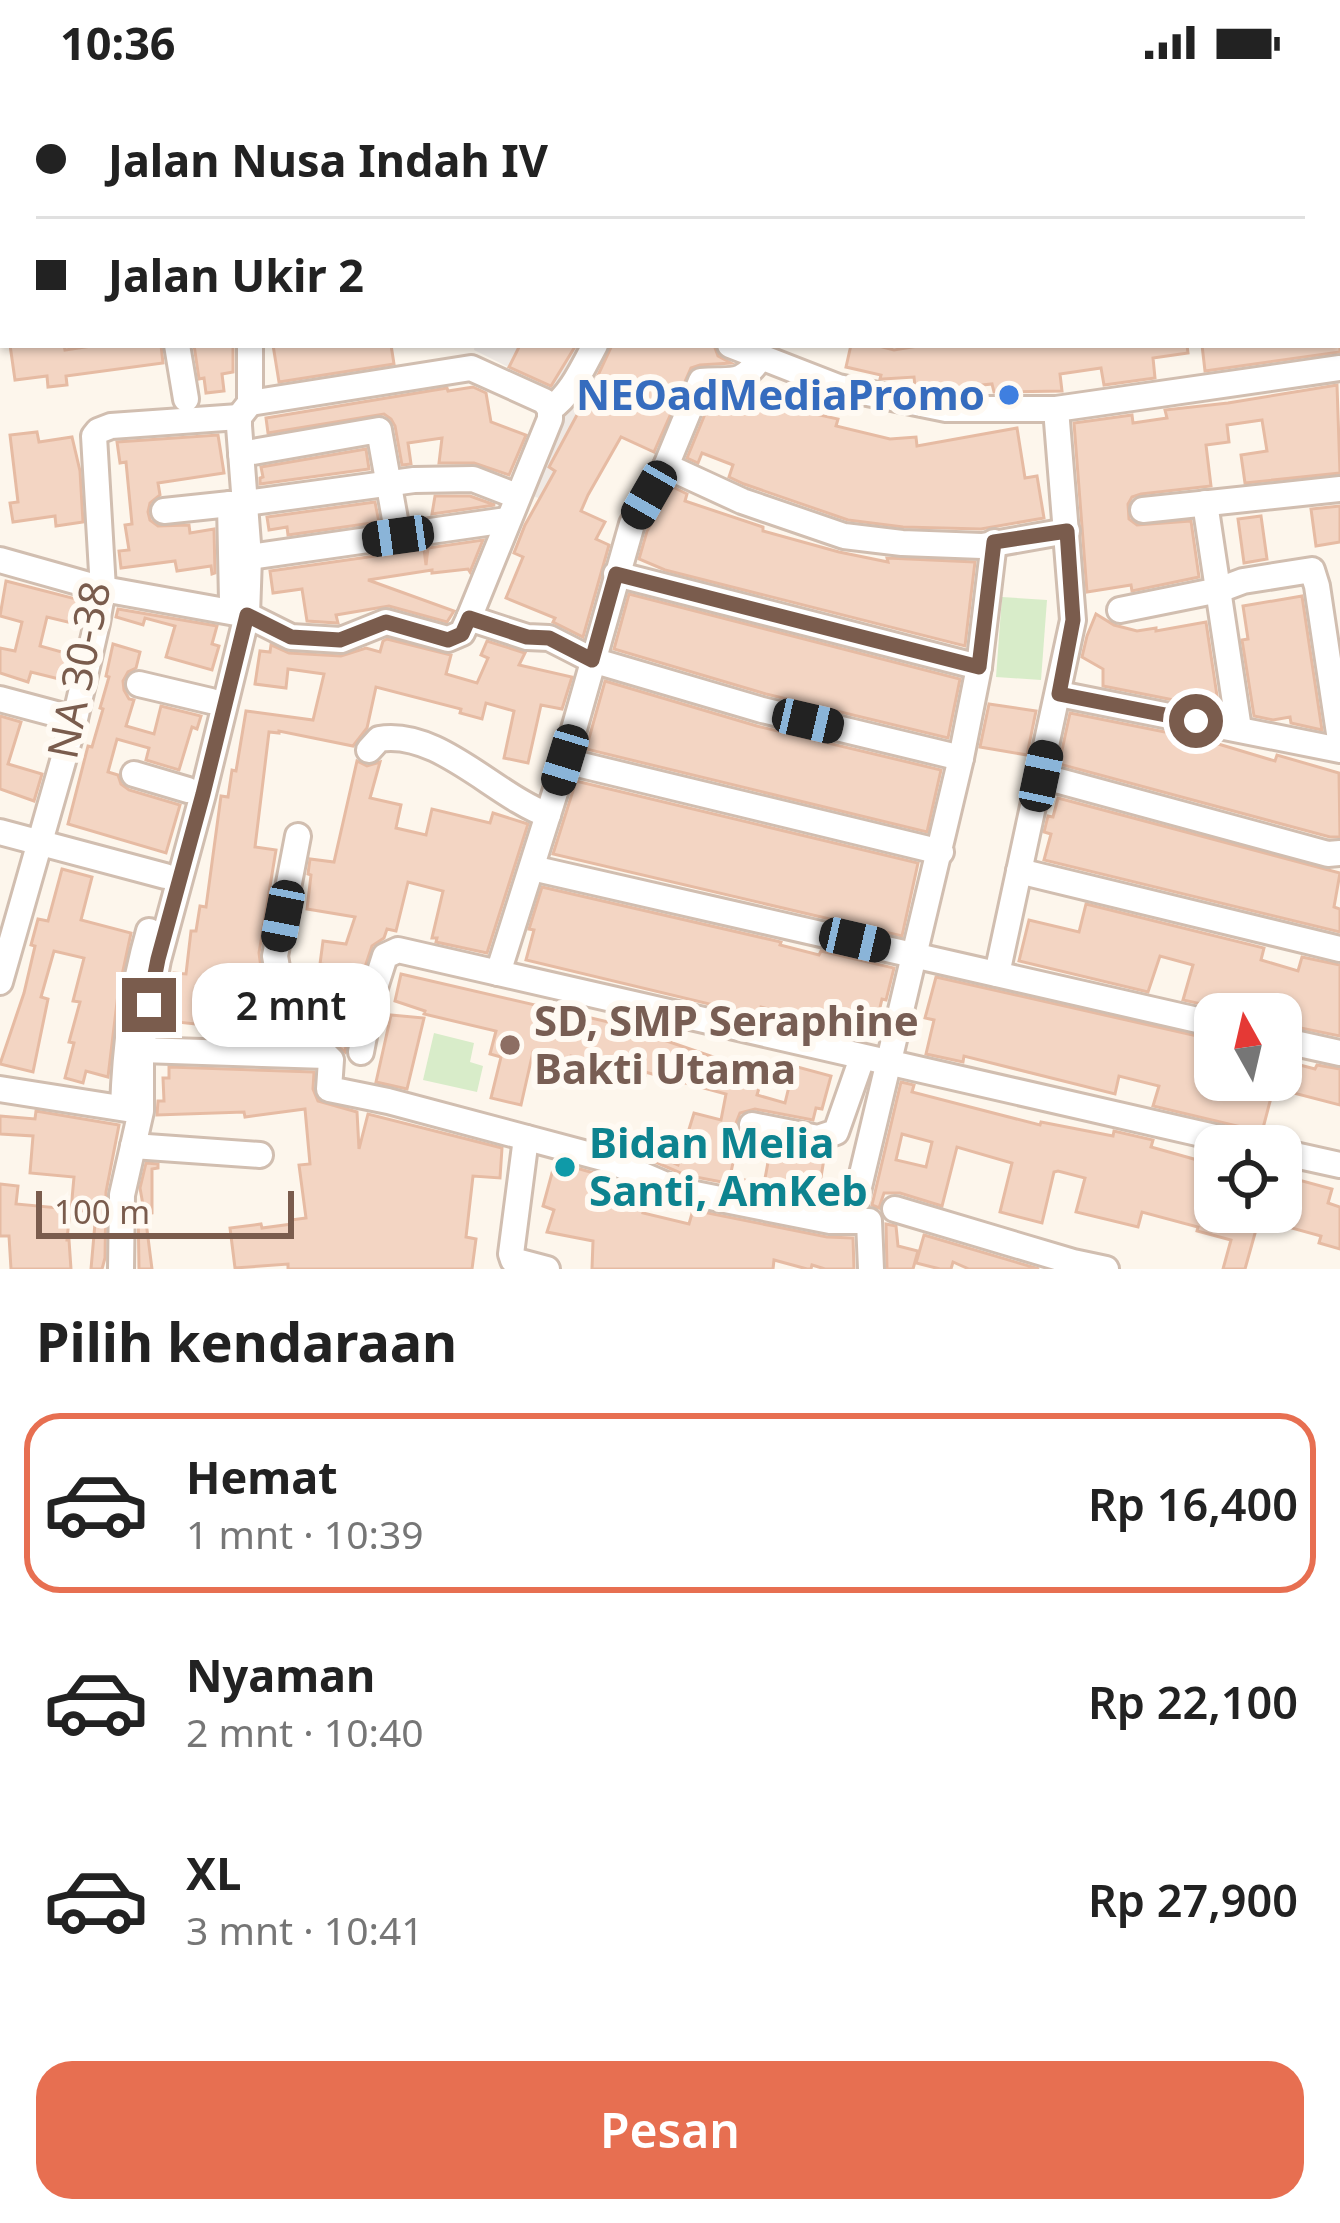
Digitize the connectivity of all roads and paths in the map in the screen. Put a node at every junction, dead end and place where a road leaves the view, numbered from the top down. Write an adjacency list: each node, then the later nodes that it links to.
1 (177, 348): 7 (street)
2 (250, 348): 10 (street)
3 (593, 348): 8 (street)
4 (738, 348): 5 (street)
5 (760, 357): 9 (street); 12 (street)
6 (1340, 368): 9 (street)
7 (185, 399)
8 (550, 409): 10 (street); 17 (street)
9 (1056, 409): 20 (street)
10 (240, 412): 11 (street); 16 (street); 27 (street, NA 30-38)
11 (241, 454): 13 (street); 16 (street)
12 (666, 466): 22 (street); 25 (street)
13 (387, 485): 16 (street); 17 (street); 21 (street)
14 (1340, 489): 15 (street)
15 (1204, 503): 18 (street); 28 (street)
16 (238, 504): 19 (street); 23 (street); 30 (street)
17 (512, 508): 21 (street); 31 (street)
18 (1143, 510)
19 (164, 512)
20 (1067, 531): 22 (street); 35 (street)
21 (398, 536): 23 (street)
22 (994, 542): 33 (street)
23 (249, 557): 30 (street)
24 (0, 560): 27 (street)
25 (616, 574): 32 (street); 33 (street)
26 (1329, 585): 28 (street); 40 (street)
27 (103, 589): 30 (street); 38 (street, NA 30-38)
28 (1219, 590): 29 (street); 39 (street)
29 (1120, 610)
30 (240, 614): 31 (street); 37 (street); 67 (street)
31 (469, 618): 32 (street)
32 (592, 660): 43 (street); 44 (street)
33 (979, 667): 43 (street)
34 (139, 684): 37 (street)
35 (1059, 694): 39 (street); 46 (street)
36 (0, 699): 38 (street)
37 (211, 700): 47 (street)
38 (75, 718): 51 (street, NA 30-38)
39 (1239, 729): 42 (street)
40 (1340, 740)
41 (369, 750): 48 (street)
42 (1340, 750)
43 (961, 758): 52 (street)
44 (565, 760): 48 (street); 52 (street)
45 (134, 774): 47 (street)
46 (1041, 776): 53 (street); 55 (street)
47 (188, 790): 56 (street)
48 (548, 814): 54 (street)
49 (0, 832): 51 (street)
50 (298, 836): 62 (street)
51 (39, 843): 56 (street); 59 (street, NA 30-38)
52 (940, 852): 58 (street)
53 (1340, 853)
54 (532, 868): 58 (street); 60 (street)
55 (1019, 872): 57 (street); 61 (street)
56 (165, 876): 72 (street)
57 (1340, 949)
58 (915, 954): 61 (street); 70 (street)
59 (1, 971)
60 (498, 973): 63 (street); 70 (street)
61 (997, 974): 64 (street)
62 (292, 984): 63 (street); 65 (street)
63 (371, 1000): 68 (street)
64 (1194, 1019)
65 (277, 1032)
66 (1302, 1045): 69 (street)
67 (141, 1050): 72 (street); 75 (street)
68 (361, 1052)
69 (1340, 1053)
70 (875, 1060): 73 (street); 74 (street); 81 (street)
71 (0, 1089): 72 (street)
72 (132, 1110): 76 (street)
73 (752, 1125)
74 (1194, 1132)
75 (526, 1138): 81 (street); 83 (street)
76 (133, 1146): 77 (street); 82 (street)
77 (260, 1155)
78 (1302, 1157): 79 (street)
79 (1340, 1166)
80 (895, 1209): 85 (street)
81 (856, 1220): 84 (street)
82 (121, 1269)
83 (547, 1269)
84 (871, 1269)
85 (1106, 1269)

